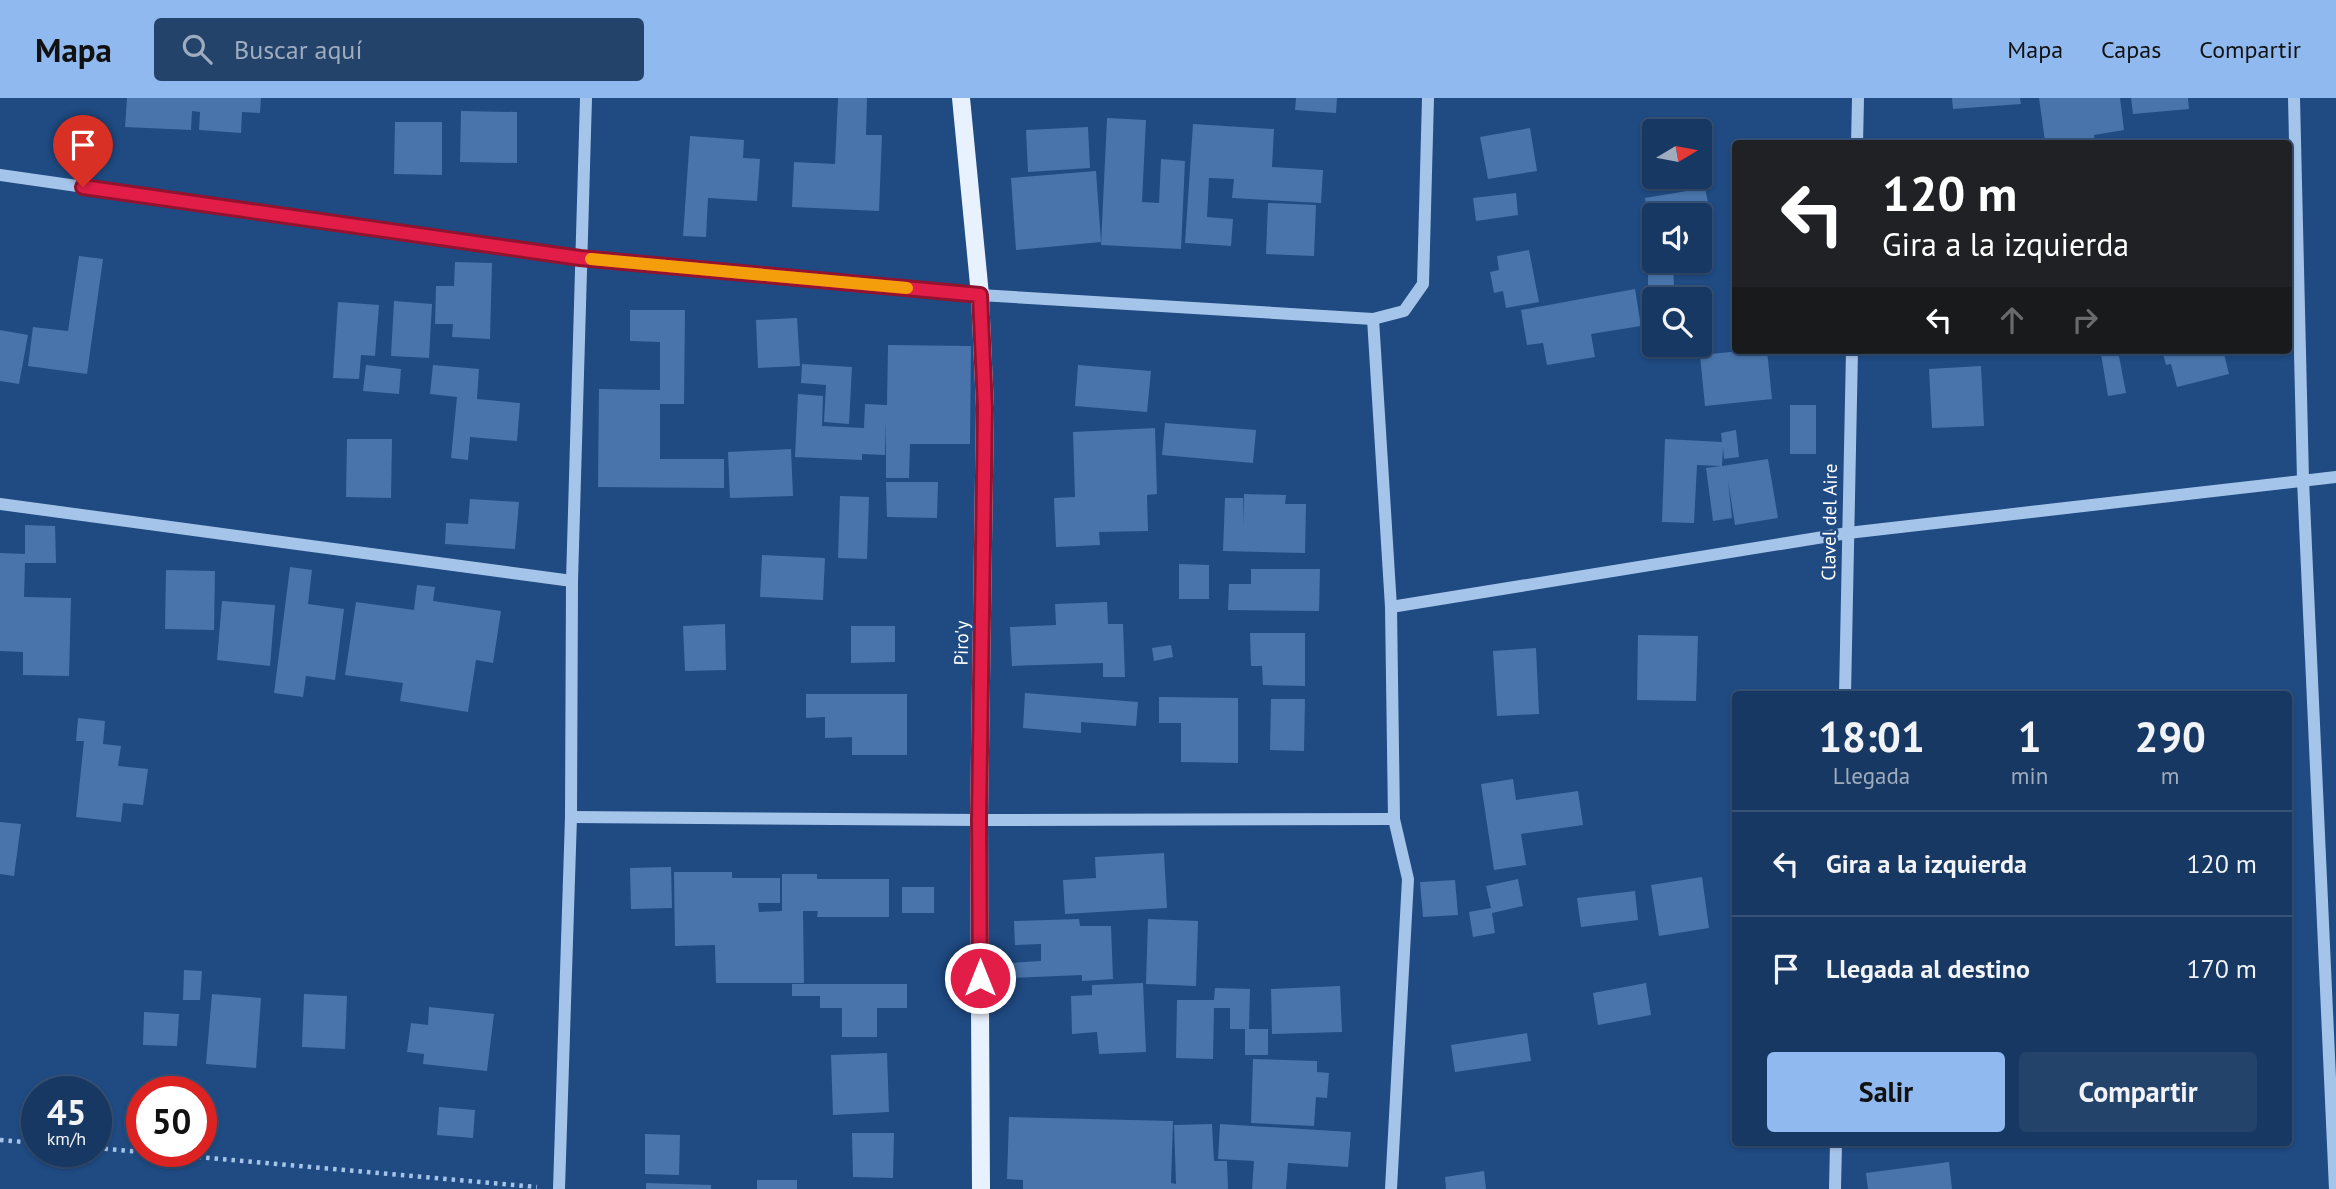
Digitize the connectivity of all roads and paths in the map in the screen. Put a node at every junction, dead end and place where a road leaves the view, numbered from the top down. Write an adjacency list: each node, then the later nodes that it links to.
1 (586, 98): 8 (street)
2 (961, 98): 9 (main road, Piro'y)
3 (1429, 98): 10 (street)
4 (1858, 98): 6 (street)
5 (2294, 98): 13 (street)
6 (1857, 140)
7 (0, 175): 8 (street)
8 (580, 258): 9 (street); 16 (street)
9 (980, 295): 10 (street); 21 (main road, Piro'y)
10 (1373, 319): 17 (street)
11 (1852, 354): 15 (street, Clavel del Aire)
12 (2336, 477): 13 (street)
13 (2303, 480): 15 (street); 30 (street)
14 (0, 505): 16 (street)
15 (1848, 533): 17 (street); 18 (street, Clavel del Aire)
16 (572, 581): 19 (street)
17 (1391, 607): 20 (street)
18 (1844, 691)
19 (571, 817): 21 (street); 26 (street)
20 (1394, 818): 21 (street); 28 (street)
21 (979, 820): 27 (main road, Piro'y)
22 (0, 1139): 23 (path)
23 (21, 1141)
24 (1836, 1146): 29 (street)
25 (112, 1149): 26 (path)
26 (559, 1189)
27 (981, 1189)
28 (1391, 1189)
29 (1835, 1189)
30 (2335, 1189)

